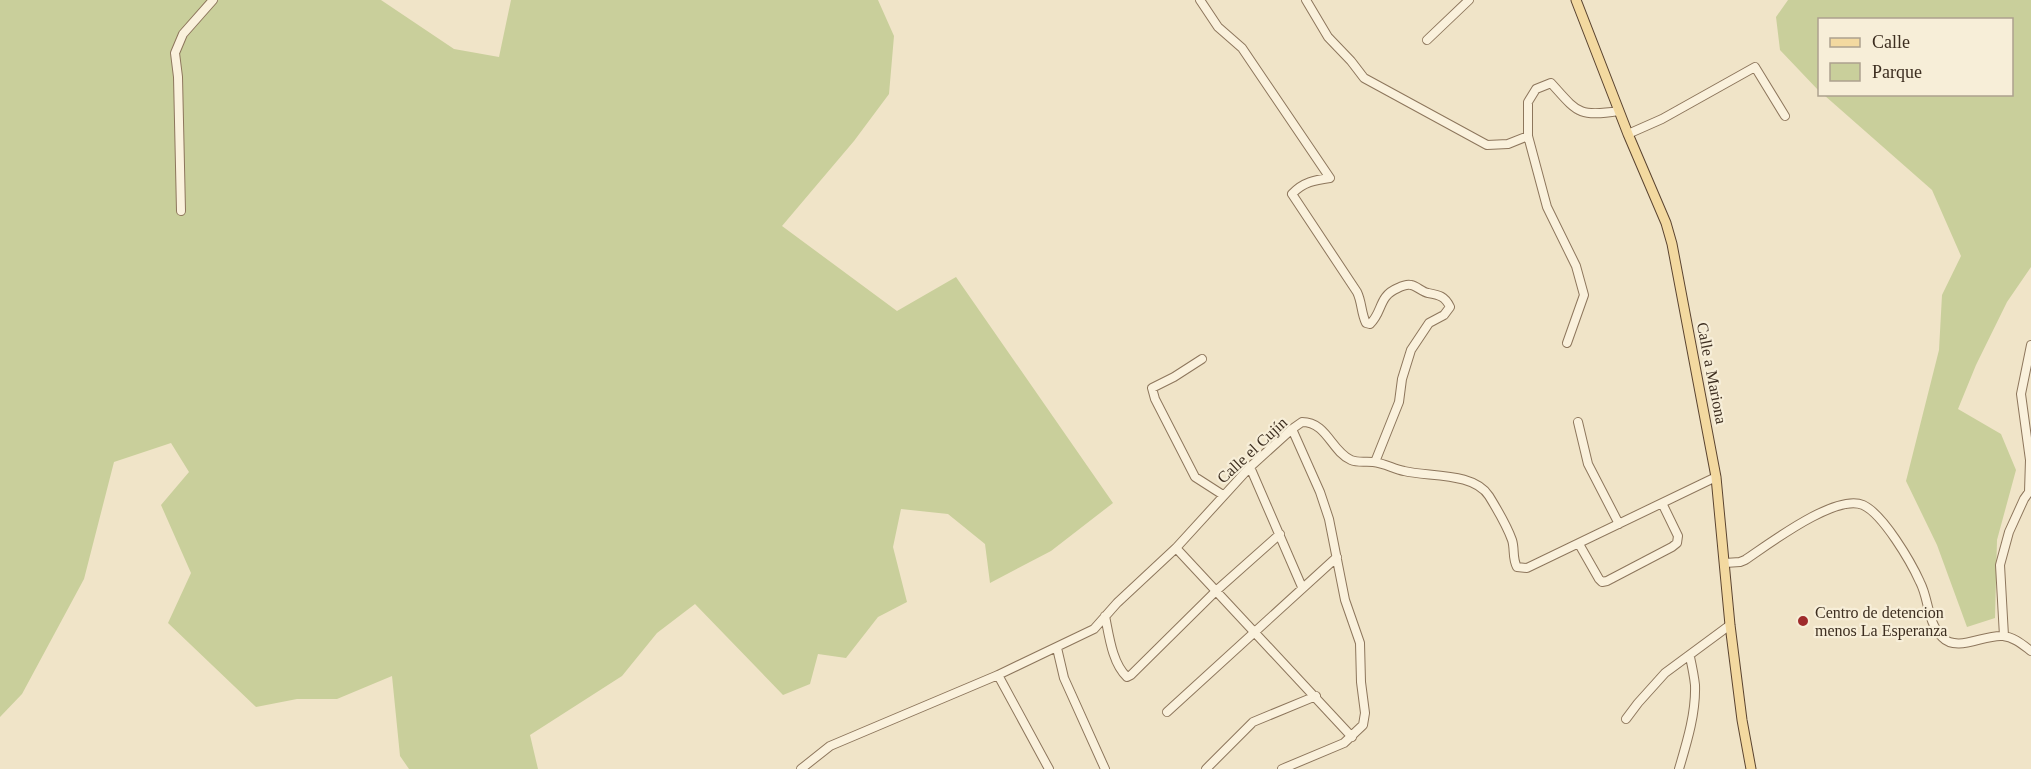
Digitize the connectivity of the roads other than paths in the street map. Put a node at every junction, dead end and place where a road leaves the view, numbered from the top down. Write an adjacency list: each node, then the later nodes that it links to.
1 (213, 0): 11 (street)
2 (1200, 0): 17 (street)
3 (1306, 0): 10 (street)
4 (1469, 0): 6 (street)
5 (1576, 0): 7 (main road, Calle a Mariona)
6 (1427, 40)
7 (1619, 111): 9 (main road, Calle a Mariona); 10 (street)
8 (1785, 116): 9 (street)
9 (1628, 134): 19 (main road, Calle a Mariona)
10 (1528, 136): 12 (street)
11 (181, 211)
12 (1567, 343)
13 (2031, 345): 33 (street)
14 (1202, 359): 20 (street)
15 (1578, 422): 22 (street)
16 (1292, 429): 17 (street, Calle el Cujín); 18 (street, Calle el Cujín); 26 (street)
17 (1375, 462): 24 (street, Calle el Cujín)
18 (1250, 467): 20 (street, Calle el Cujín); 23 (street)
19 (1716, 477): 21 (street, Calle el Cujín); 27 (main road, Calle a Mariona)
20 (1223, 495): 25 (street, Calle el Cujín)
21 (1662, 503): 22 (street, Calle el Cujín); 24 (street)
22 (1619, 524): 24 (street, Calle el Cujín)
23 (1280, 534): 28 (street); 29 (street)
24 (1579, 544)
25 (1176, 548): 29 (street); 30 (street, Calle el Cujín)
26 (1337, 557): 28 (street); 41 (street)
27 (1725, 563): 31 (main road, Calle a Mariona); 33 (street)
28 (1302, 587): 32 (street)
29 (1217, 590): 30 (street); 32 (street)
30 (1105, 616): 34 (street, Calle el Cujín)
31 (1730, 625): 36 (street); 48 (main road, Calle a Mariona)
32 (1254, 631): 38 (street); 39 (street)
33 (2004, 636): 35 (street)
34 (1057, 648): 37 (street, Calle el Cujín); 44 (street)
35 (2031, 651)
36 (1690, 657): 40 (street); 47 (street)
37 (998, 675): 42 (street, Calle el Cujín); 43 (street)
38 (1316, 696): 41 (street); 45 (street)
39 (1167, 712)
40 (1626, 719)
41 (1352, 737): 46 (street)
42 (801, 769)
43 (1049, 769)
44 (1105, 769)
45 (1206, 769)
46 (1282, 769)
47 (1679, 769)
48 (1751, 769)

